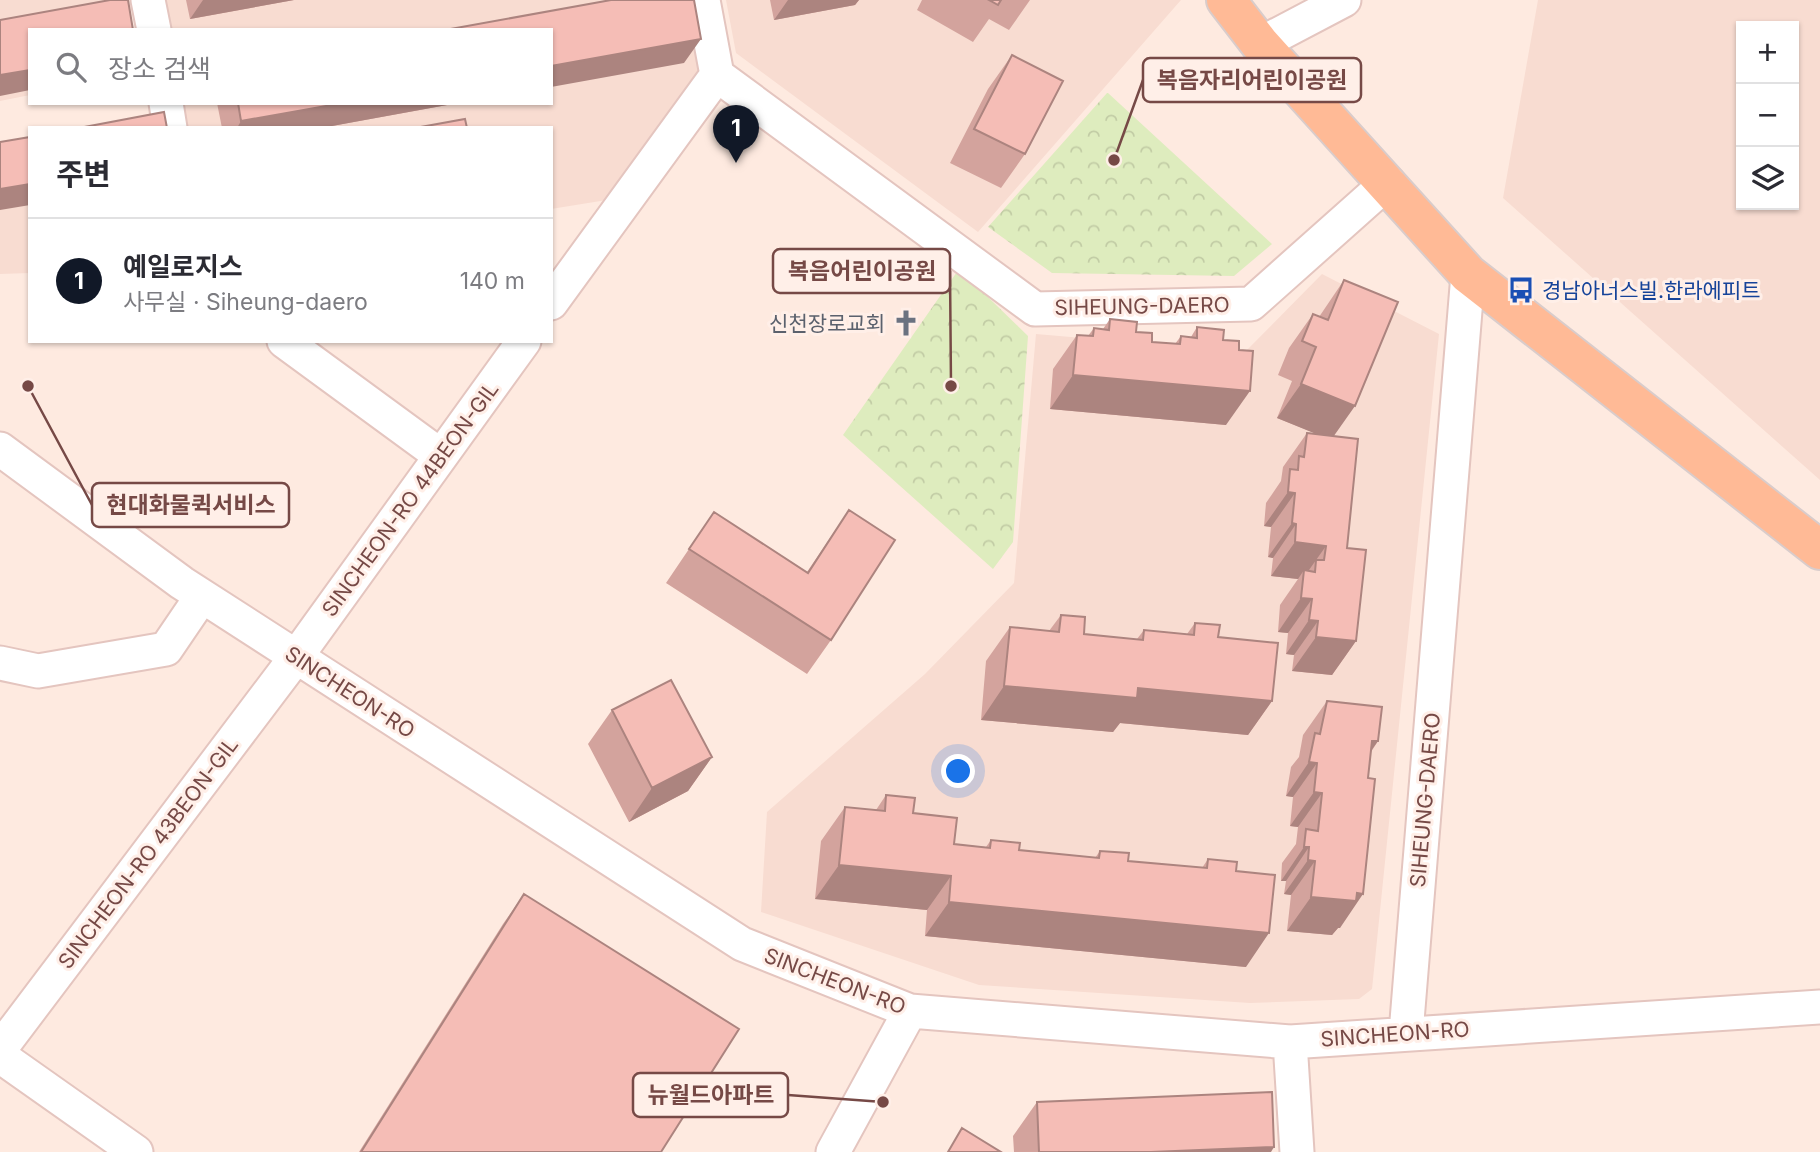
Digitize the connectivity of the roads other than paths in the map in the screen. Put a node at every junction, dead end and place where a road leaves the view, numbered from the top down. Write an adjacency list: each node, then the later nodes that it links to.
1 (148, 0): 5 (street)
2 (703, 0): 7 (street)
3 (1226, 0): 6 (main road)
4 (1344, 0): 6 (street)
5 (154, 28)
6 (1260, 44): 10 (main road)
7 (717, 75): 10 (street, SIHEUNG-DAERO); 12 (street)
8 (166, 105): 9 (street)
9 (170, 126)
10 (1388, 182): 11 (main road)
11 (1468, 274): 17 (main road); 23 (street, SIHEUNG-DAERO)
12 (553, 300)
13 (287, 343): 16 (street)
14 (523, 343): 16 (street, SINCHEON-RO 44BEON-GIL)
15 (0, 449): 18 (street, SINCHEON-RO)
16 (441, 456): 19 (street, SINCHEON-RO 44BEON-GIL)
17 (1820, 550)
18 (202, 596): 19 (street, SINCHEON-RO); 20 (street)
19 (296, 657): 22 (street, SINCHEON-RO); 25 (street, SINCHEON-RO 43BEON-GIL)
20 (0, 663)
21 (1820, 1007): 23 (street, SINCHEON-RO)
22 (910, 1011): 24 (street, SINCHEON-RO); 28 (street)
23 (1406, 1033): 24 (street, SINCHEON-RO)
24 (1290, 1042): 29 (street)
25 (0, 1049)
26 (0, 1056): 27 (street)
27 (136, 1152)
28 (833, 1152)
29 (1297, 1152)

